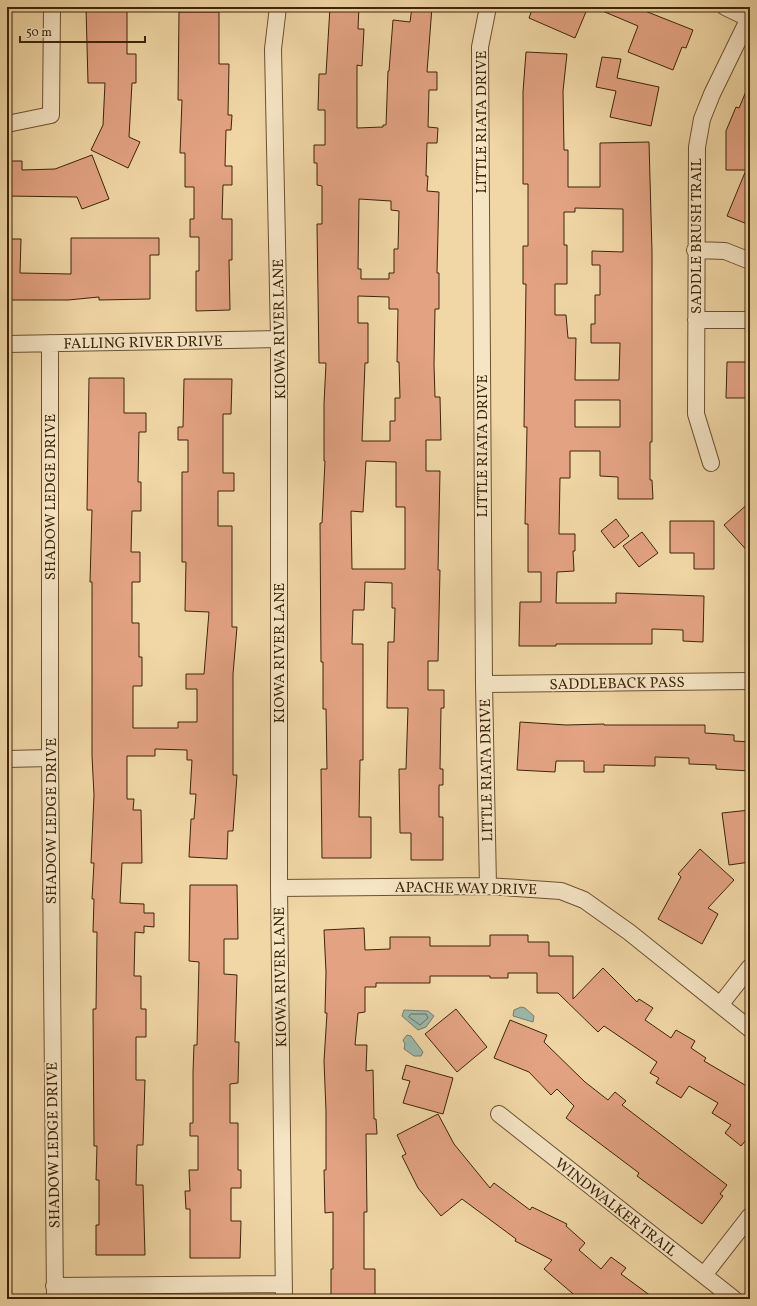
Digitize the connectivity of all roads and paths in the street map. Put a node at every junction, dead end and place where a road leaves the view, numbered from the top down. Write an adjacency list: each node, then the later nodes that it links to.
1 (52, 7): 6 (street)
2 (278, 7): 11 (street, KIOWA RIVER LANE)
3 (488, 7): 16 (street, LITTLE RIATA DRIVE)
4 (726, 7): 5 (street)
5 (750, 18): 7 (street, SADDLE BRUSH TRAIL)
6 (7, 124)
7 (695, 250): 8 (street); 9 (street, SADDLE BRUSH TRAIL)
8 (750, 261)
9 (696, 320): 10 (street); 14 (street, SADDLE BRUSH TRAIL)
10 (750, 320)
11 (279, 339): 12 (street, FALLING RIVER DRIVE); 20 (street, KIOWA RIVER LANE)
12 (50, 343): 13 (street, FALLING RIVER DRIVE); 17 (street, SHADOW LEDGE DRIVE)
13 (7, 344)
14 (711, 463)
15 (750, 681): 16 (street, SADDLEBACK PASS)
16 (484, 684): 19 (street, LITTLE RIATA DRIVE)
17 (50, 758): 18 (street); 28 (street, SHADOW LEDGE DRIVE)
18 (7, 759)
19 (488, 886): 20 (street, APACHE WAY DRIVE); 22 (street, APACHE WAY DRIVE)
20 (279, 888): 27 (street, KIOWA RIVER LANE)
21 (750, 967): 22 (street)
22 (720, 1005): 23 (street, APACHE WAY DRIVE)
23 (750, 1029)
24 (499, 1114): 26 (street, WINDWALKER TRAIL)
25 (750, 1216): 26 (street)
26 (704, 1275): 29 (street, WINDWALKER TRAIL)
27 (284, 1292): 28 (street)
28 (55, 1293)
29 (734, 1299)

